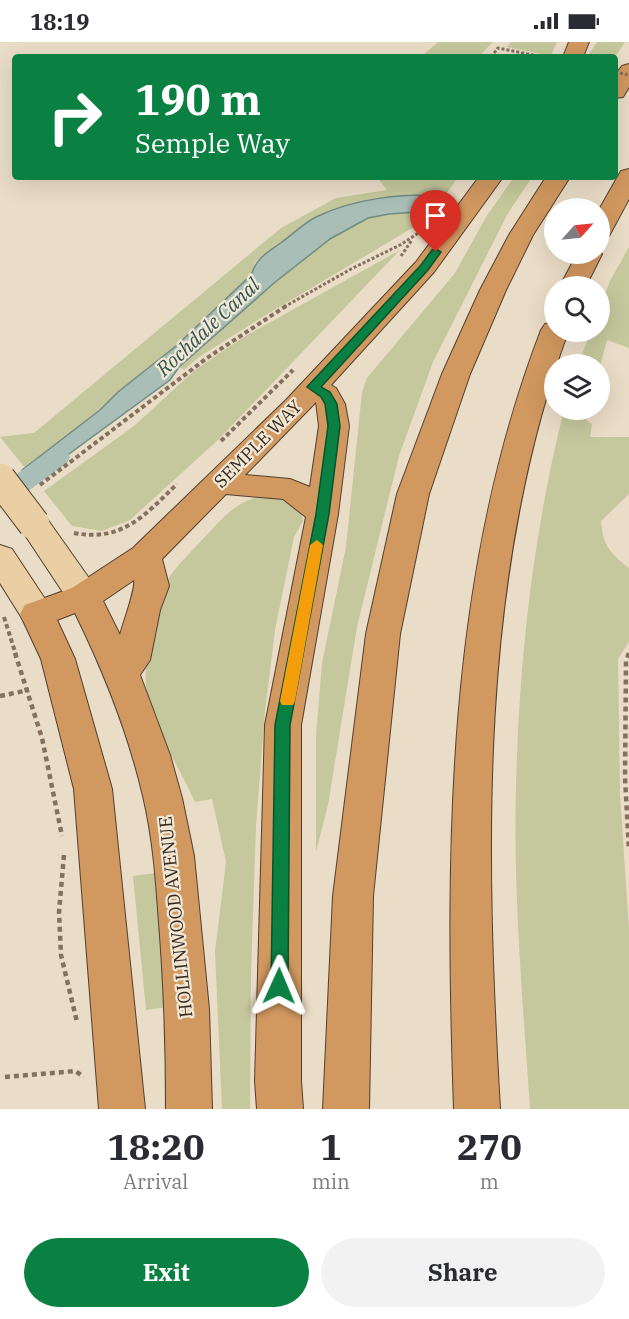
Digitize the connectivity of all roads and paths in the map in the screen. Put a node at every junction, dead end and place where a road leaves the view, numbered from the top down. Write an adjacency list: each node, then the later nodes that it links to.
1 (503, 42): 2 (path)
2 (498, 48): 3 (path); 4 (path)
3 (493, 54)
4 (529, 54)
5 (629, 72): 6 (highway)
6 (618, 88)
7 (629, 176): 10 (highway)
8 (489, 180): 15 (highway, SEMPLE WAY)
9 (556, 180): 40 (highway)
10 (610, 212)
11 (420, 231): 12 (path)
12 (412, 239): 13 (path); 20 (path)
13 (399, 260)
14 (550, 342): 41 (highway)
15 (307, 375): 16 (path); 19 (highway, SEMPLE WAY); 21 (highway)
16 (213, 449)
17 (0, 479): 25 (main road, HOLLINWOOD AVENUE, bridge)
18 (181, 480): 22 (path)
19 (220, 483): 21 (highway); 23 (highway, SEMPLE WAY)
20 (36, 488)
21 (322, 514): 39 (highway)
22 (68, 531)
23 (145, 556): 25 (highway, SEMPLE WAY); 29 (highway)
24 (0, 557): 27 (main road)
25 (84, 597): 27 (highway, SEMPLE WAY); 29 (highway, HOLLINWOOD AVENUE)
26 (0, 607): 30 (path)
27 (37, 614): 37 (highway)
28 (629, 653): 32 (path)
29 (122, 674): 38 (highway, HOLLINWOOD AVENUE)
30 (29, 690): 31 (path); 34 (path)
31 (0, 696)
32 (627, 779): 33 (path)
33 (629, 850)
34 (80, 1033)
35 (87, 1071): 36 (path)
36 (5, 1077)
37 (122, 1109)
38 (189, 1109)
39 (280, 1109)
40 (346, 1109)
41 (477, 1109)

